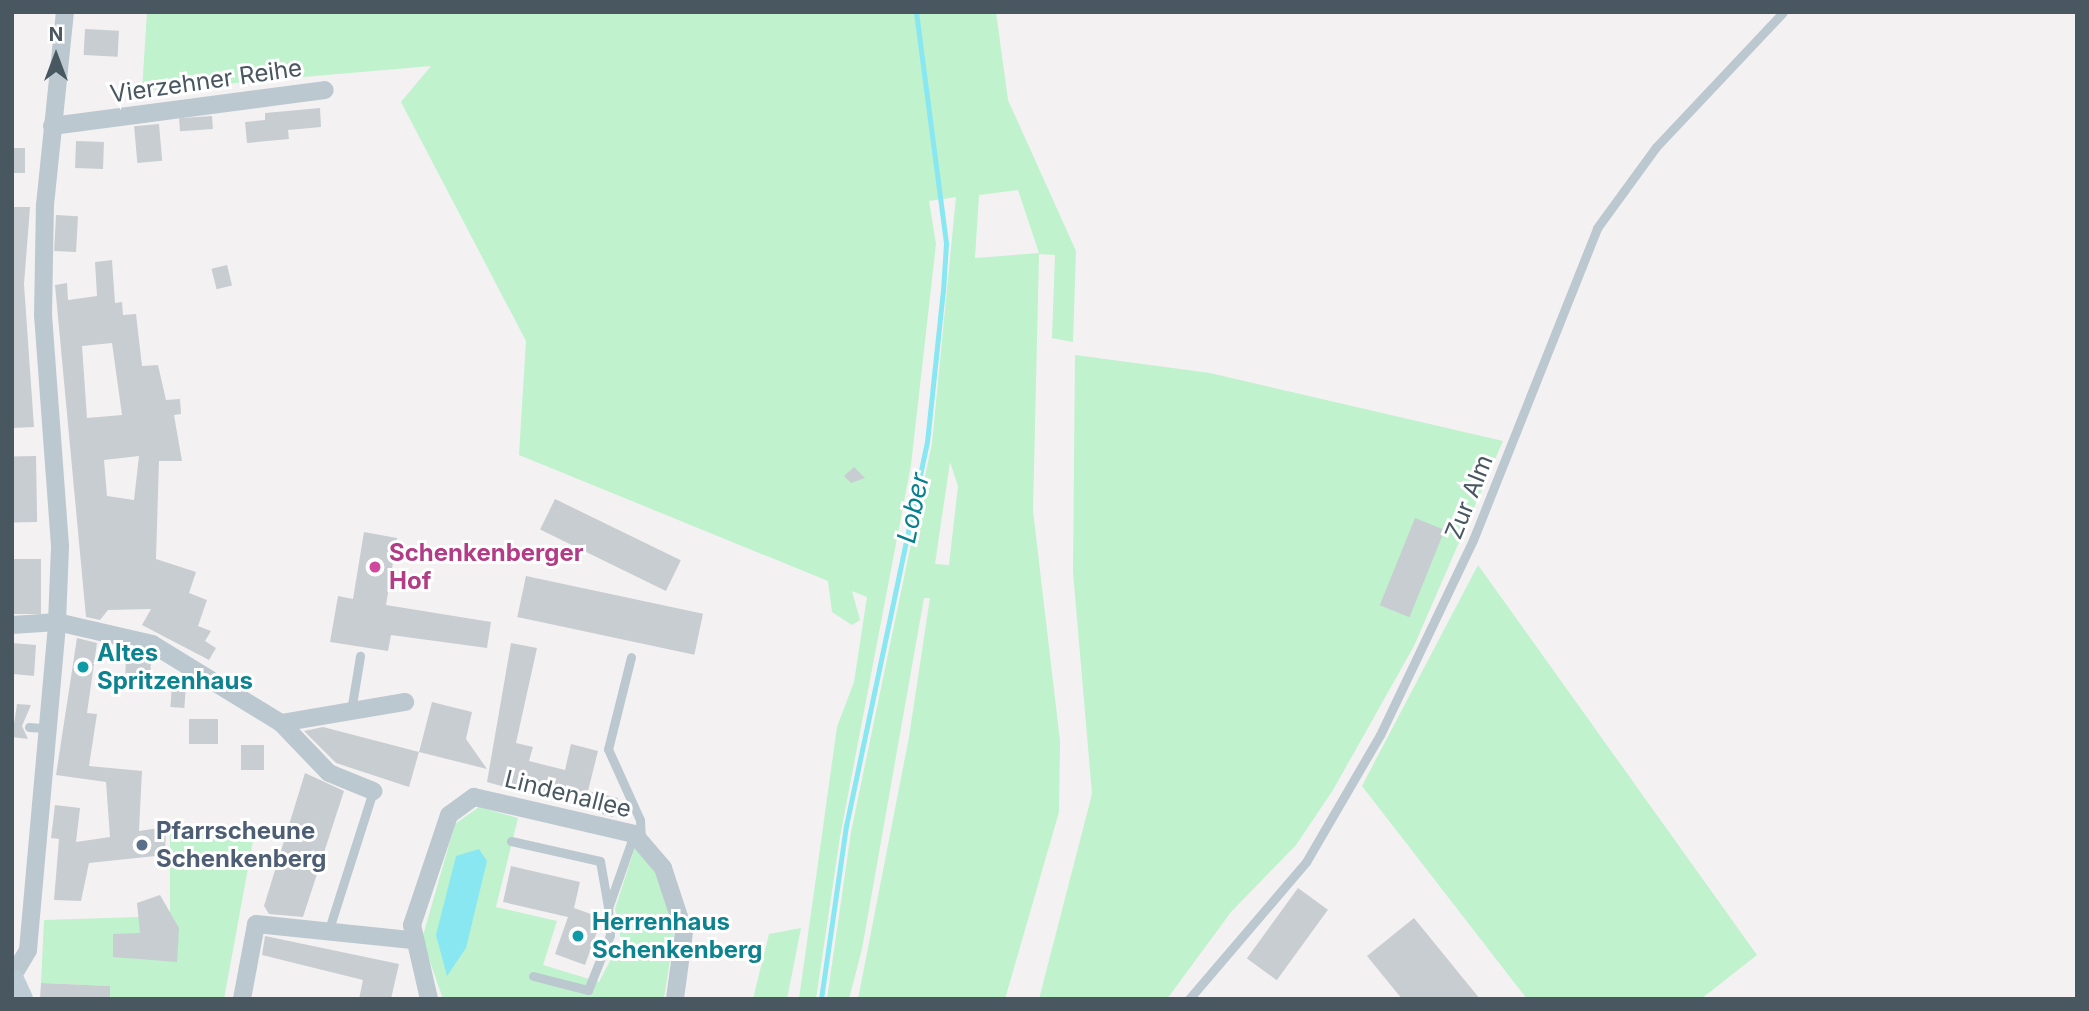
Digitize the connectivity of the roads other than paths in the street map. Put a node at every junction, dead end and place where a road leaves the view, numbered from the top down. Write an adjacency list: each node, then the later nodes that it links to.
1 (65, 12): 4 (street)
2 (1783, 12): 25 (lane, Zur Alm)
3 (325, 90): 4 (street, Vierzehner Reihe)
4 (52, 126): 5 (street)
5 (58, 622): 6 (street); 11 (street); 19 (street)
6 (12, 625)
7 (360, 656): 10 (lane)
8 (631, 657): 13 (lane)
9 (405, 702): 10 (street)
10 (351, 711): 11 (street)
11 (281, 723): 12 (street)
12 (373, 791): 16 (lane)
13 (638, 838): 15 (lane); 17 (street, Lindenallee); 24 (street, Lindenallee)
14 (511, 841): 15 (lane)
15 (608, 908): 18 (lane)
16 (329, 929): 17 (street); 22 (street)
17 (412, 940): 23 (street)
18 (533, 976)
19 (12, 977)
20 (12, 982): 21 (street)
21 (20, 999)
22 (242, 999)
23 (429, 999)
24 (675, 999)
25 (1189, 999)

